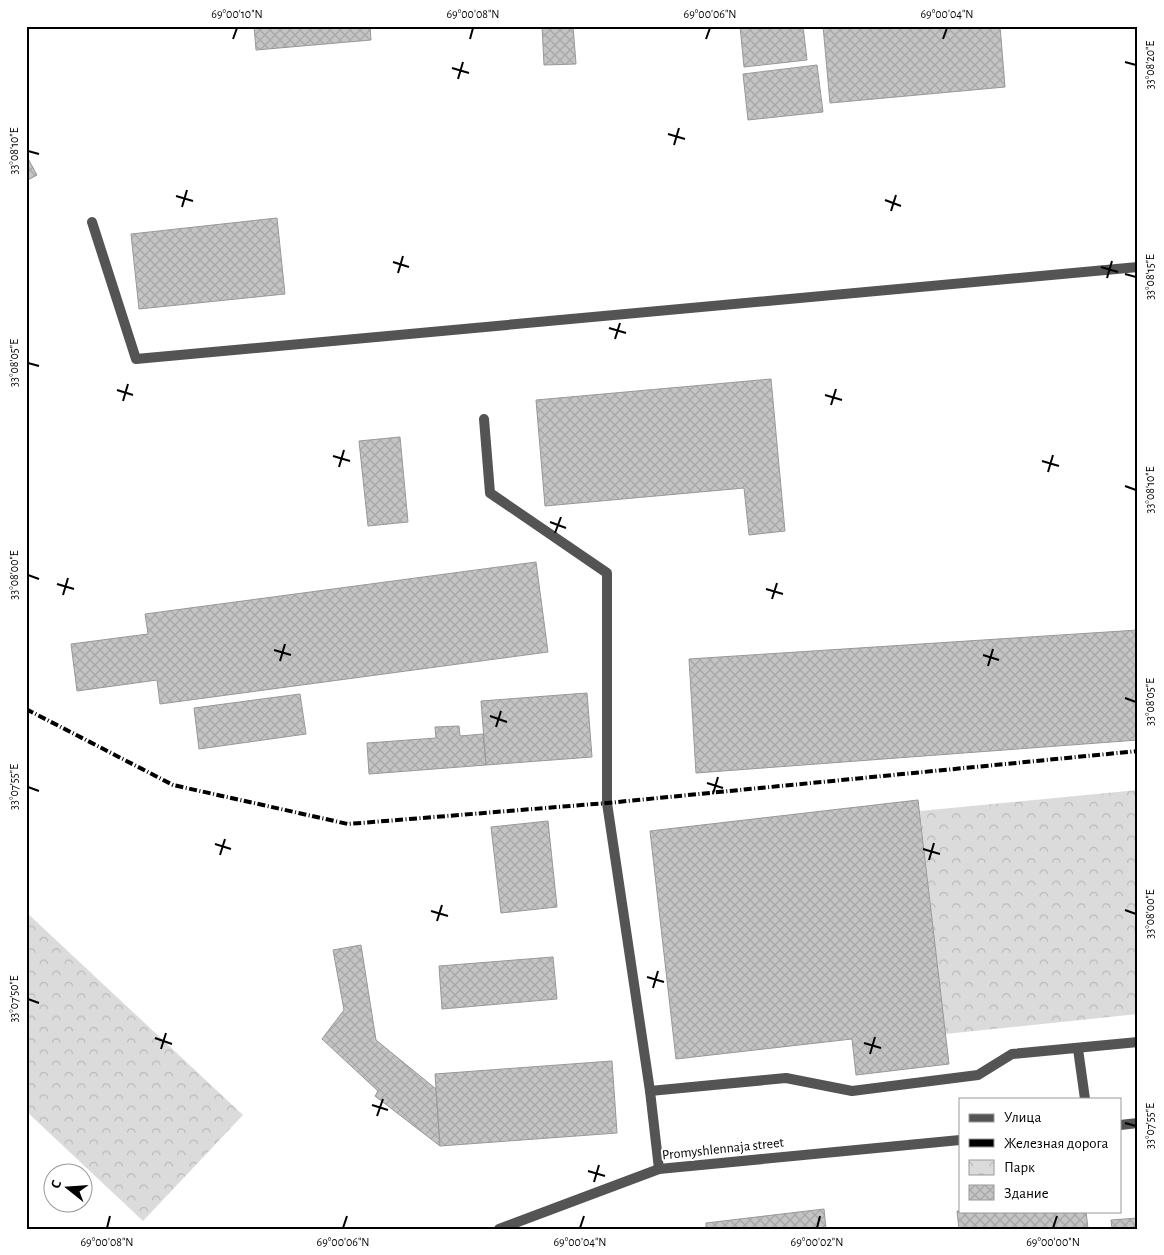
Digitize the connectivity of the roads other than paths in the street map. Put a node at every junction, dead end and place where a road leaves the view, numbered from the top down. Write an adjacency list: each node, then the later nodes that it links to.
1 (92, 222): 2 (street)
2 (1138, 267)
3 (484, 419): 6 (street)
4 (1138, 1042): 5 (street)
5 (1078, 1049): 6 (street); 7 (street)
6 (650, 1091): 11 (street)
7 (1085, 1098)
8 (1138, 1123): 9 (street)
9 (1122, 1124)
10 (959, 1140): 11 (street, Promyshlennaja street)
11 (659, 1169): 12 (street, Promyshlennaja street)
12 (500, 1229)

